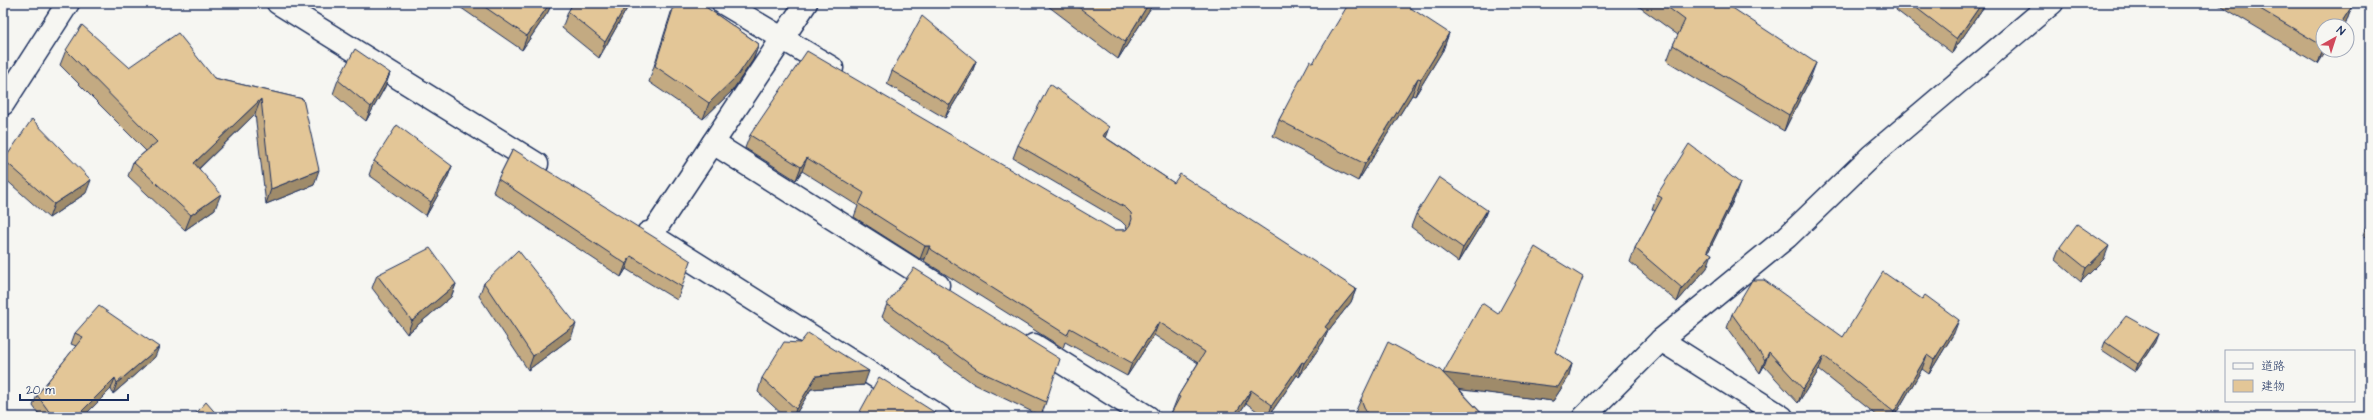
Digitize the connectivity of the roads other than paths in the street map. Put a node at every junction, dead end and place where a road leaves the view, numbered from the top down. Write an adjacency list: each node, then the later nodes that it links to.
1 (68, 3): 8 (street)
2 (278, 3): 10 (street)
3 (723, 3): 6 (street)
4 (806, 3): 6 (street)
5 (2052, 3): 15 (street)
6 (782, 39): 7 (street); 9 (street)
7 (850, 78)
8 (3, 104)
9 (713, 143): 12 (street); 13 (street)
10 (556, 176)
11 (631, 223): 12 (street)
12 (651, 236): 16 (street)
13 (954, 295)
14 (1014, 333): 17 (street)
15 (1661, 340): 18 (street); 19 (street)
16 (940, 417)
17 (1148, 417)
18 (1584, 417)
19 (1782, 417)

